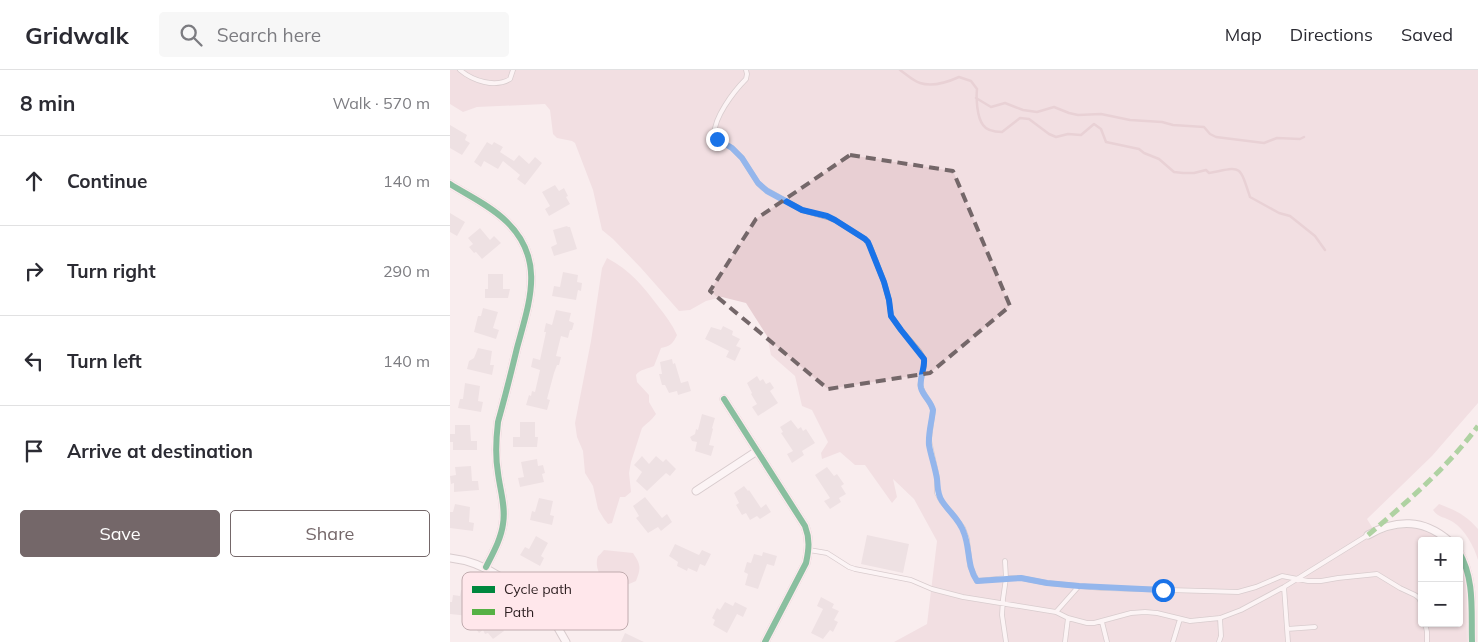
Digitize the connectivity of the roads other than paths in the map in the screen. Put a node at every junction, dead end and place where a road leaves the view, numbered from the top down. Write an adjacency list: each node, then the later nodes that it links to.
1 (460, 70): 2 (lane)
2 (514, 70)
3 (746, 70): 16 (lane)
4 (450, 184): 14 (street)
5 (724, 399): 6 (street)
6 (757, 451): 7 (street); 10 (street)
7 (696, 491)
8 (1368, 536): 9 (street); 17 (lane)
9 (1443, 537)
10 (809, 550): 21 (lane); 32 (street)
11 (450, 558): 14 (street)
12 (1463, 559): 40 (street)
13 (1005, 560): 16 (lane)
14 (486, 567): 15 (street)
15 (494, 572)
16 (1006, 578): 18 (lane); 21 (lane)
17 (1298, 579): 18 (lane); 19 (lane); 20 (lane)
18 (1079, 586): 22 (lane)
19 (1284, 587): 24 (lane); 29 (lane)
20 (1418, 597)
21 (1002, 604): 22 (lane); 33 (lane)
22 (1056, 612): 23 (lane)
23 (1068, 618): 26 (lane); 34 (lane)
24 (1220, 618): 25 (lane); 37 (lane)
25 (1180, 619): 26 (lane); 36 (lane)
26 (1102, 622): 35 (lane)
27 (1315, 627): 29 (lane)
28 (1426, 627): 39 (lane)
29 (1287, 629): 38 (lane)
30 (559, 630): 31 (street)
31 (566, 642)
32 (765, 642)
33 (1006, 642)
34 (1065, 642)
35 (1107, 642)
36 (1173, 642)
37 (1219, 642)
38 (1288, 642)
39 (1427, 642)
40 (1472, 642)

